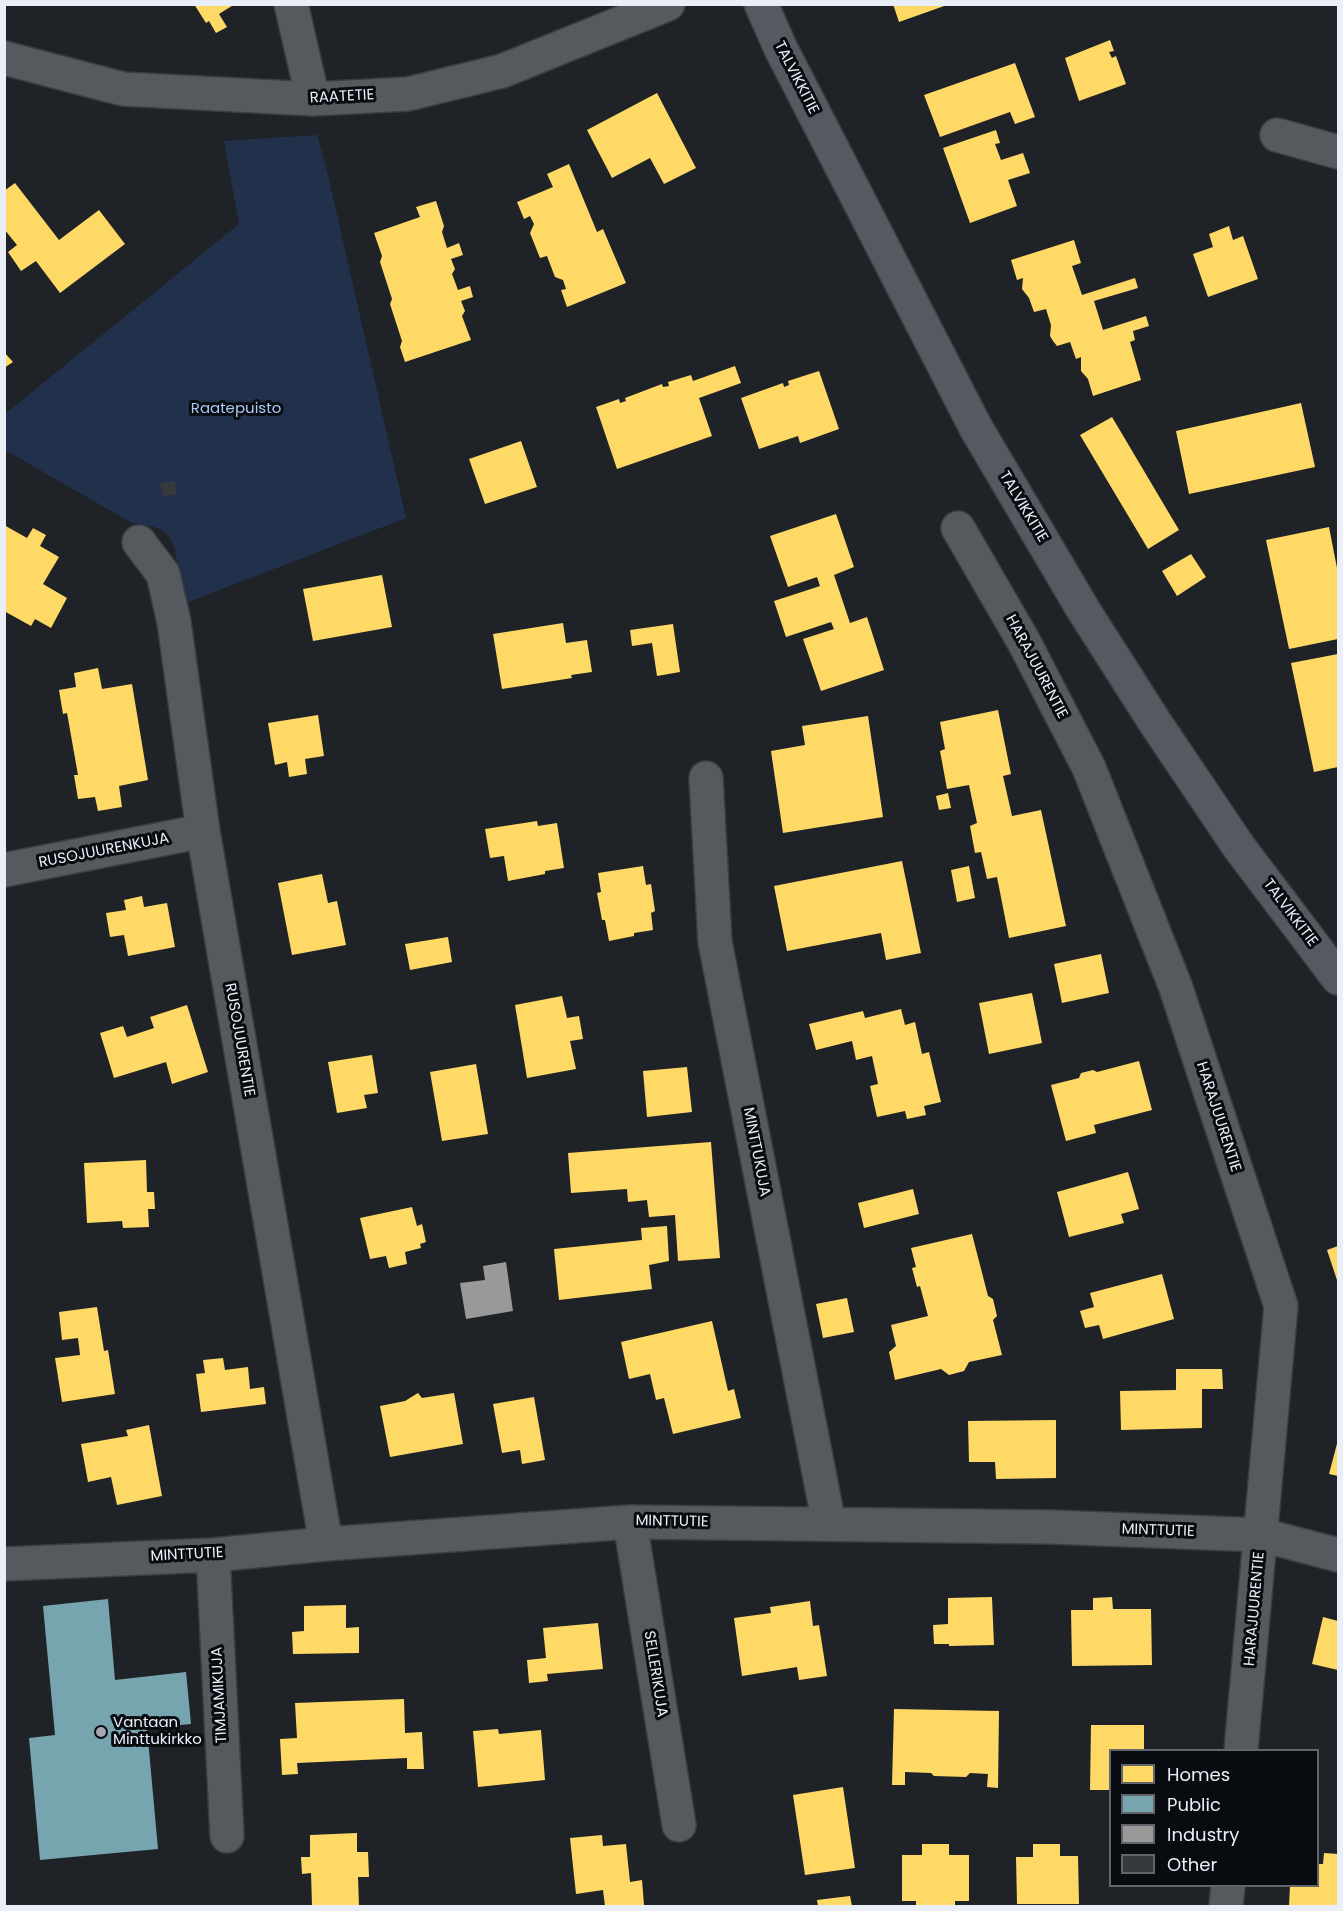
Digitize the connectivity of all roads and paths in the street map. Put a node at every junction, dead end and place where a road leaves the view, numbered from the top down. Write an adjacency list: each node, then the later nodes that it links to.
1 (291, 4): 5 (street)
2 (668, 4): 5 (street, RAATETIE)
3 (761, 4): 13 (main road, TALVIKKITIE)
4 (4, 58): 5 (street, RAATETIE)
5 (313, 99)
6 (1278, 135): 7 (street)
7 (1338, 152)
8 (958, 528): 16 (street, HARAJUURENTIE)
9 (139, 542): 11 (street, RUSOJUURENTIE)
10 (706, 778): 15 (street, MINTTUKUJA)
11 (203, 831): 12 (street, RUSOJUURENKUJA); 17 (street, RUSOJUURENTIE)
12 (4, 870)
13 (1338, 978)
14 (630, 1522): 15 (street, MINTTUTIE); 17 (street, MINTTUTIE); 22 (street, SELLERIKUJA)
15 (829, 1524): 16 (street, MINTTUTIE)
16 (1262, 1535): 19 (street, MINTTUTIE); 21 (street, HARAJUURENTIE)
17 (326, 1544): 18 (street, MINTTUTIE)
18 (213, 1555): 20 (street, MINTTUTIE); 23 (street, TIMJAMIKUJA)
19 (1338, 1555)
20 (4, 1564)
21 (1241, 1749)
22 (679, 1825)
23 (227, 1836)
24 (1228, 1887): 25 (street)
25 (1226, 1906)

